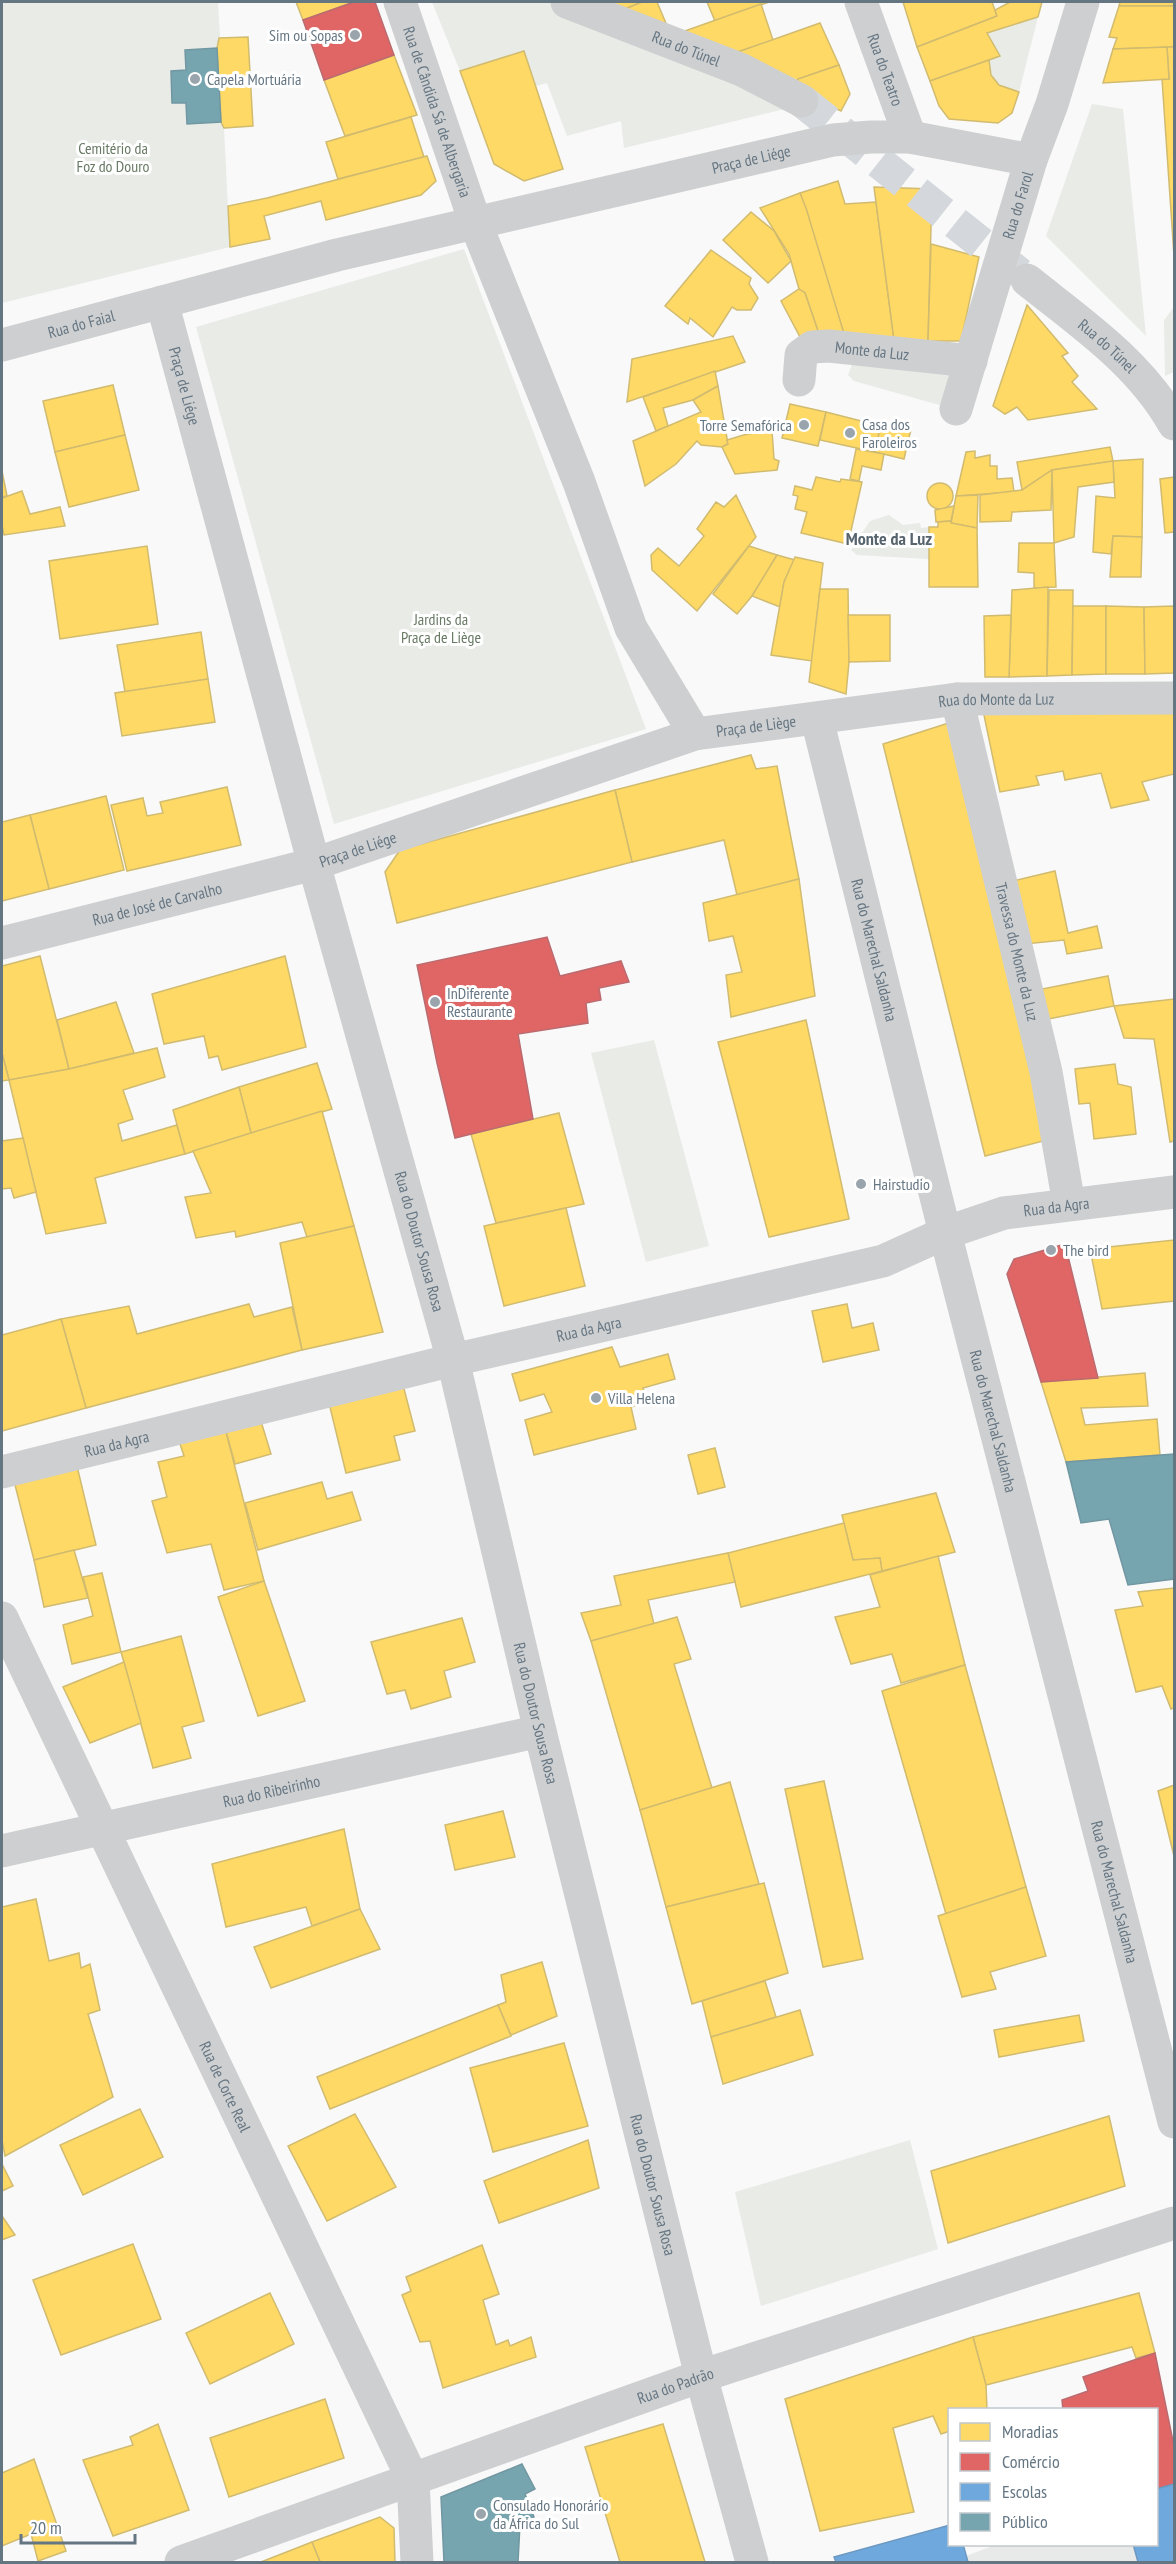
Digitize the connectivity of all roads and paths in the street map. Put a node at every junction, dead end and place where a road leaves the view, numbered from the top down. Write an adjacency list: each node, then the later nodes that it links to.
1 (400, 2): 8 (street, Rua de Cândida Sá de Albergaria)
2 (567, 2): 5 (street, Rua do Túnel)
3 (861, 2): 6 (street, Rua do Teatro)
4 (1083, 2): 7 (street, Rua do Farol)
5 (802, 100)
6 (910, 137): 7 (street, Praça de Liége); 8 (street, Praça de Liége)
7 (1031, 160): 12 (street, Rua do Farol)
8 (476, 222): 10 (street, Praça de Liége); 19 (street)
9 (1027, 280): 15 (street, Rua do Túnel)
10 (162, 302): 11 (street, Rua do Faial); 20 (street, Praça de Liége)
11 (2, 345)
12 (971, 361): 13 (street, Monte da Luz); 14 (street, Rua do Farol)
13 (799, 380)
14 (956, 409)
15 (1174, 424)
16 (1174, 698): 17 (street, Rua do Monte da Luz)
17 (957, 699): 18 (street, Rua do Monte da Luz); 23 (street, Travessa do Monte da Luz)
18 (817, 719): 19 (street, Praça de Liège); 24 (street, Rua do Marechal Saldanha)
19 (695, 734): 20 (street, Praça de Liége)
20 (314, 864): 21 (street, Rua de José de Carvalho); 25 (street, Rua do Doutor Sousa Rosa)
21 (2, 944)
22 (1174, 1192): 23 (street, Rua da Agra)
23 (1068, 1204): 24 (street, Rua da Agra)
24 (945, 1233): 25 (street, Rua da Agra); 31 (street, Rua do Marechal Saldanha)
25 (453, 1360): 26 (street, Rua da Agra); 28 (street, Rua do Doutor Sousa Rosa)
26 (2, 1472)
27 (2, 1618): 29 (street, Rua de Corte Real)
28 (540, 1731): 29 (street, Rua do Ribeirinho); 33 (street, Rua do Doutor Sousa Rosa)
29 (100, 1828): 30 (street, Rua do Ribeirinho); 34 (street, Rua de Corte Real)
30 (2, 1851)
31 (1174, 2122)
32 (1174, 2223): 33 (street, Rua do Padrão)
33 (701, 2376): 34 (street, Rua do Padrão); 37 (street, Rua do Doutor Sousa Rosa)
34 (413, 2480): 35 (street, Rua do Padrão); 36 (street, Rua de Corte Real)
35 (181, 2562)
36 (417, 2562)
37 (752, 2562)

